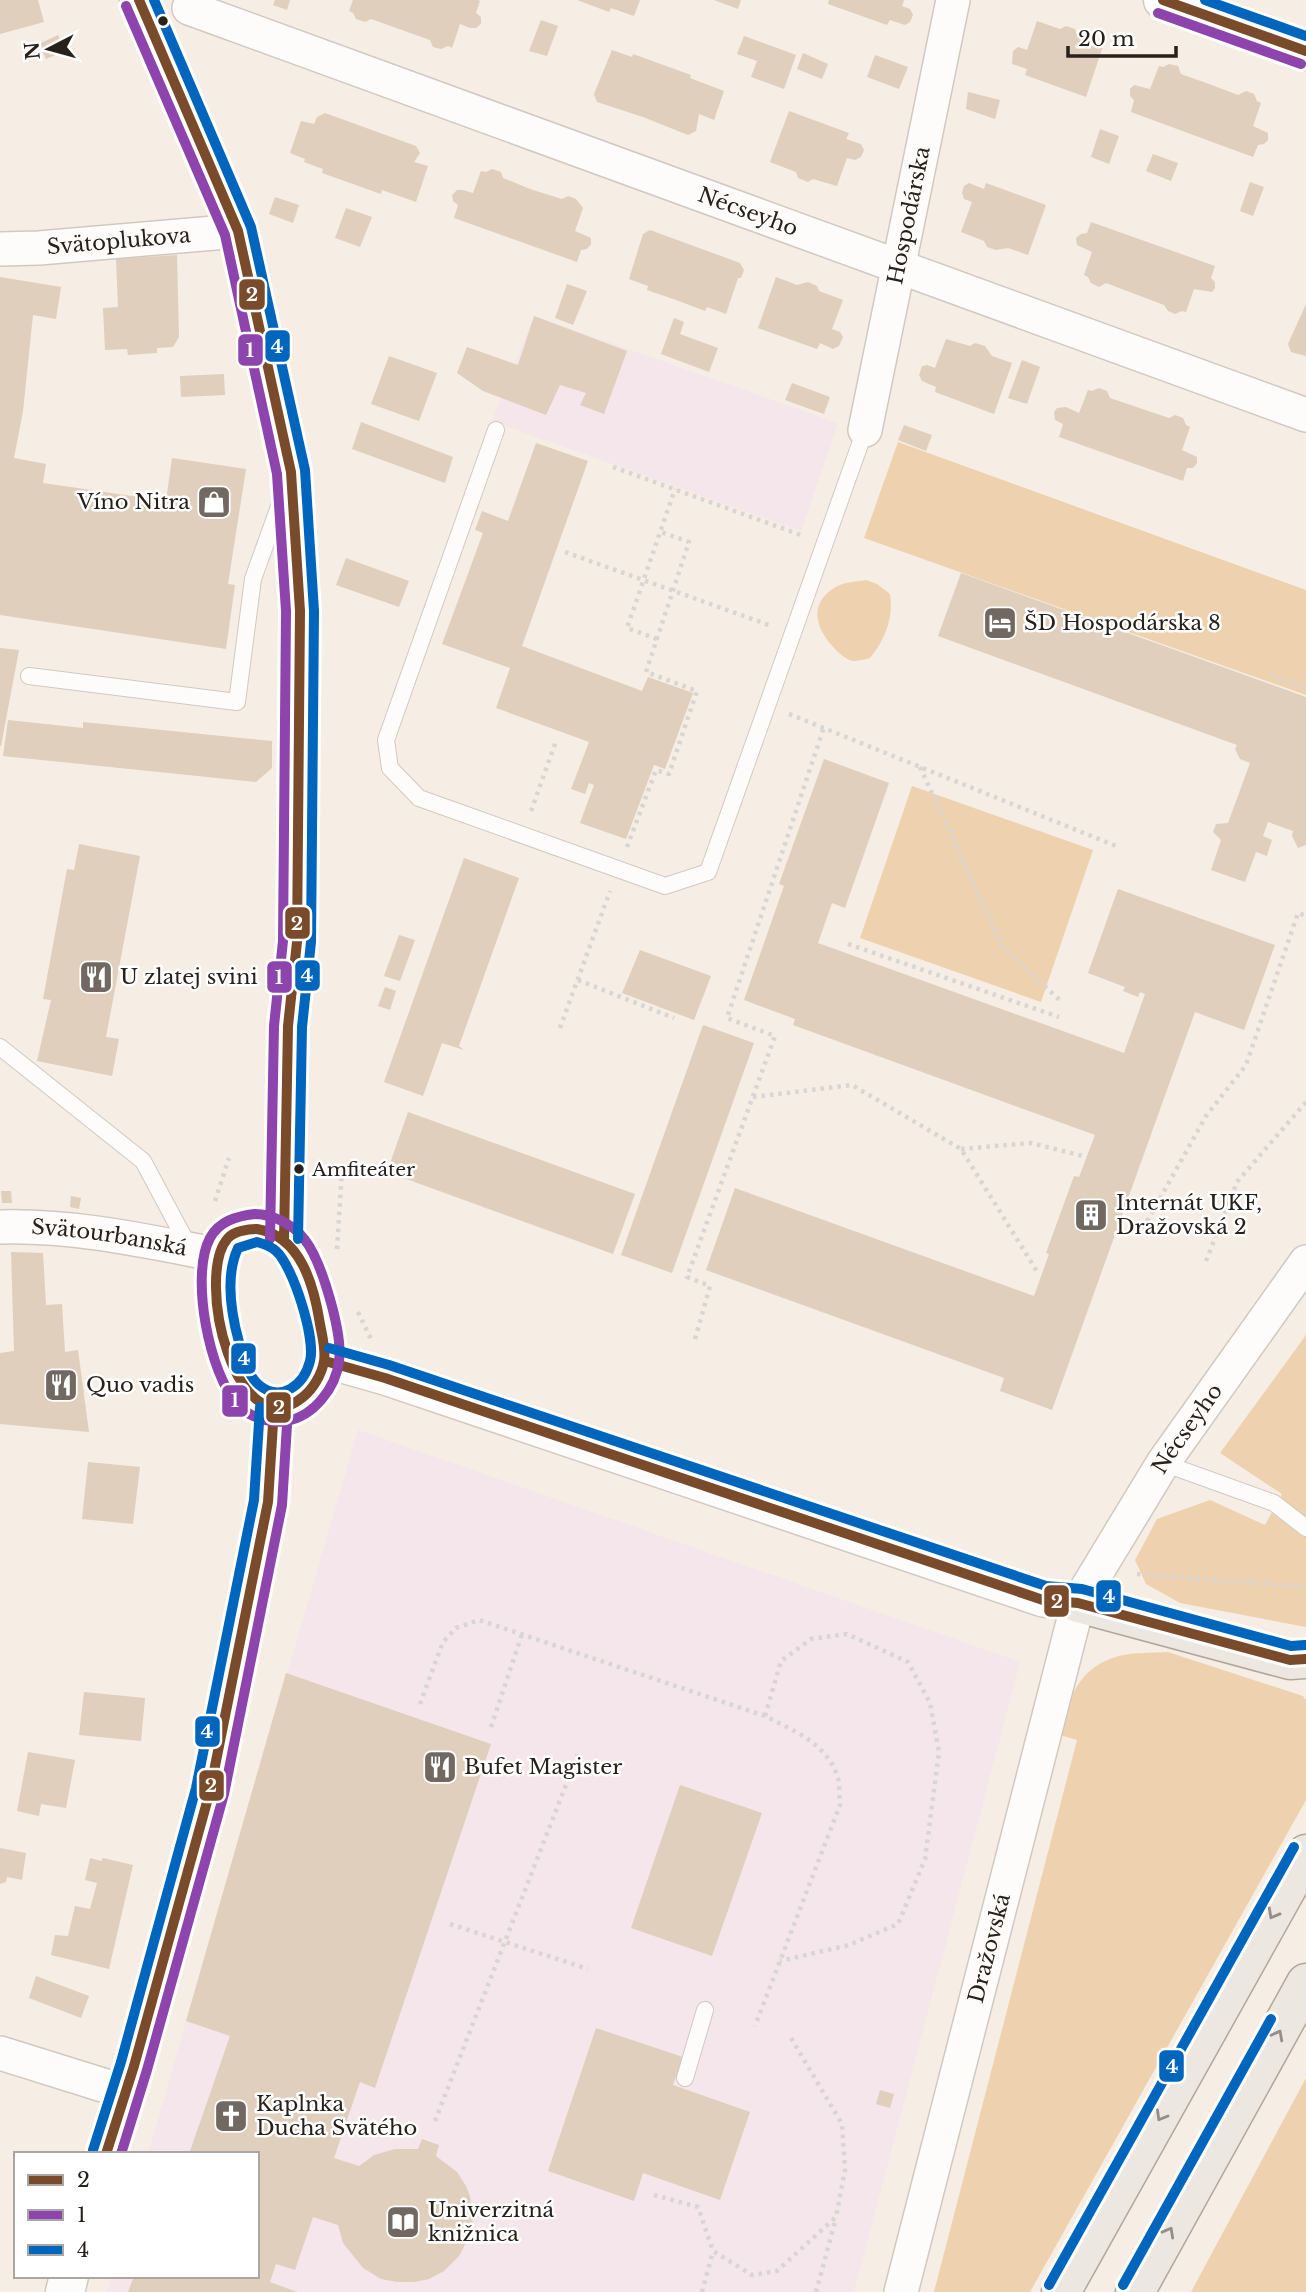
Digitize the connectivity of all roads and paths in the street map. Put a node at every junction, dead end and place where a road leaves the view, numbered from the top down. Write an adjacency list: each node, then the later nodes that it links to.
1 (139, 0): 6 (street)
2 (953, 0): 8 (street, Hospodárska)
3 (1163, 0): 5 (street)
4 (189, 8): 8 (street, Nécseyho)
5 (1306, 51)
6 (238, 231): 7 (street, Svätoplukova); 13 (street)
7 (0, 249)
8 (898, 266): 9 (street, Nécseyho); 11 (street, Hospodárska)
9 (1306, 415)
10 (496, 430): 29 (lane)
11 (865, 430): 25 (lane)
12 (613, 467): 14 (path)
13 (291, 472): 23 (lane); 47 (street)
14 (675, 489): 15 (path); 16 (path)
15 (661, 532): 18 (path); 19 (path)
16 (805, 536)
17 (565, 552): 18 (path)
18 (643, 580): 19 (path); 21 (path)
19 (674, 591): 20 (path); 21 (path)
20 (773, 626)
21 (657, 639): 31 (path)
22 (1270, 675): 24 (path)
23 (29, 676)
24 (1306, 688)
25 (767, 706): 26 (path); 31 (lane)
26 (824, 727): 28 (path); 40 (path)
27 (556, 741): 29 (path)
28 (920, 766): 30 (path); 35 (path)
29 (523, 835): 31 (lane)
30 (1116, 846)
31 (618, 869): 34 (path)
32 (1306, 916): 46 (path)
33 (848, 944): 36 (path)
34 (578, 980): 37 (path); 38 (path)
35 (1063, 1003)
36 (1059, 1017)
37 (674, 1018)
38 (560, 1028)
39 (0, 1047): 48 (lane)
40 (752, 1097): 42 (path); 54 (path)
41 (1306, 1102): 50 (path)
42 (961, 1149): 43 (path); 52 (path)
43 (1083, 1156)
44 (342, 1169): 49 (path)
45 (0, 1227): 48 (street, Svätourbanská)
46 (1139, 1236)
47 (284, 1239): 48 (street); 56 (street)
48 (205, 1252): 57 (street)
49 (337, 1253)
50 (1206, 1261)
51 (1306, 1262): 58 (street, Nécseyho)
52 (1038, 1273)
53 (353, 1302): 55 (path)
54 (695, 1339)
55 (376, 1348)
56 (325, 1361): 57 (street); 62 (street)
57 (274, 1408): 80 (street)
58 (1163, 1463): 59 (lane); 60 (street, Nécseyho)
59 (1306, 1528)
60 (1098, 1571): 61 (path); 62 (street, Nécseyho)
61 (1306, 1587)
62 (1078, 1603): 64 (main road); 88 (street, Dražovská)
63 (522, 1634): 65 (path); 66 (path); 67 (path)
64 (1301, 1665)
65 (420, 1704)
66 (765, 1716): 72 (path); 72 (path)
67 (491, 1727)
68 (578, 1754): 71 (path)
69 (1306, 1854): 89 (main road, one-way to 89)
70 (450, 1924): 71 (path)
71 (505, 1942): 73 (path); 81 (path)
72 (780, 1961): 76 (path)
73 (588, 1969)
74 (1306, 1983): 90 (main road, one-way to 74)
75 (705, 2010): 79 (lane)
76 (755, 2026)
77 (791, 2038): 84 (path)
78 (0, 2053): 80 (street)
79 (685, 2078)
80 (125, 2092): 82 (street)
81 (435, 2121)
82 (107, 2152)
83 (654, 2194): 85 (path)
84 (836, 2217): 85 (path); 87 (path)
85 (713, 2251): 86 (path)
86 (702, 2292)
87 (816, 2292)
88 (901, 2292)
89 (1061, 2292)
90 (1135, 2292)

